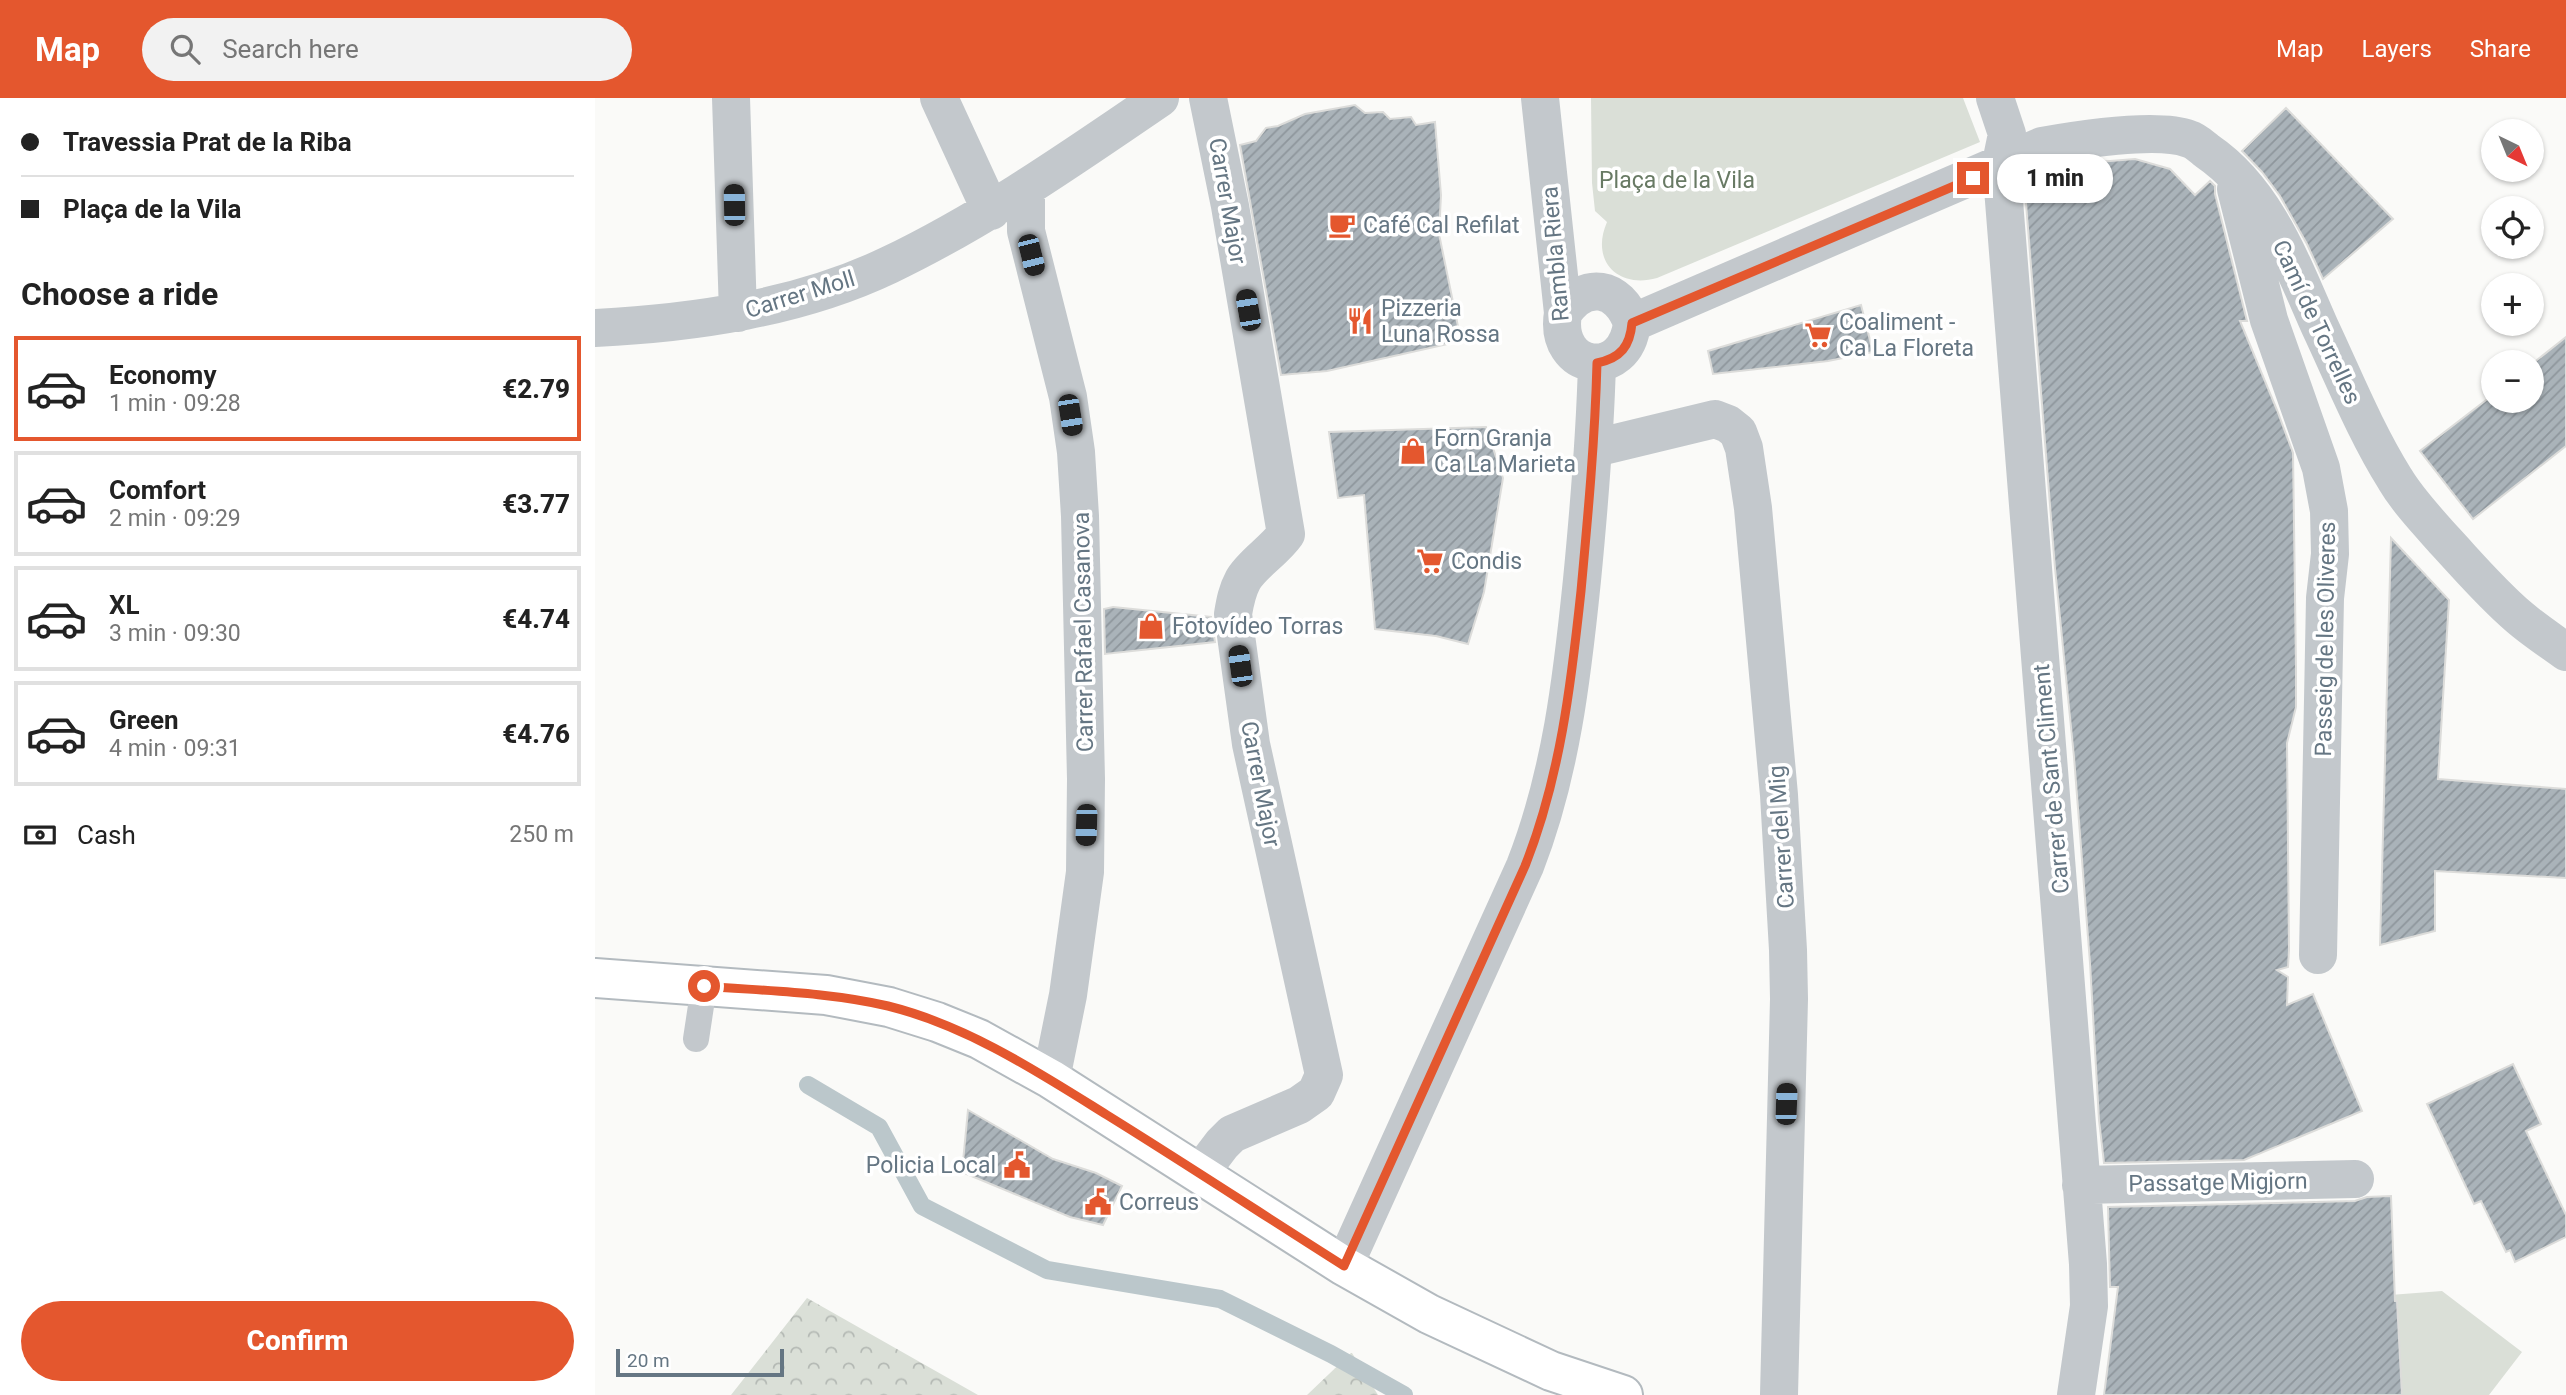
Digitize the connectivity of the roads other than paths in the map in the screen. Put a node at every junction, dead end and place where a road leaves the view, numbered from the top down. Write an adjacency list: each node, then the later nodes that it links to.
1 (731, 98): 11 (street)
2 (939, 98): 10 (street)
3 (1160, 98): 9 (street, Carrer Moll)
4 (1208, 98): 23 (street, Carrer Major)
5 (1540, 98): 12 (street, Rambla Riera)
6 (1995, 98): 7 (street)
7 (2001, 163): 8 (street, Camí de Torrelles); 13 (street); 25 (street, Carrer de Sant Climent)
8 (2231, 170): 17 (street, Camí de Torrelles); 18 (street, Passeig de les Oliveres)
9 (1026, 189): 10 (street, Carrer Moll); 22 (street, Carrer Rafael Casanova)
10 (991, 211): 11 (street, Carrer Moll)
11 (738, 313): 14 (street, Carrer Moll)
12 (1563, 313): 13 (street); 15 (street, Rambla Riera)
13 (1632, 323): 15 (street)
14 (595, 328)
15 (1597, 363): 16 (street)
16 (1595, 448): 26 (street); 28 (street, Carrer del Mig)
17 (2566, 652)
18 (2318, 955)
19 (595, 978): 20 (street)
20 (704, 986): 21 (lane); 22 (street)
21 (696, 1040)
22 (1051, 1079): 23 (street)
23 (1200, 1173): 26 (street)
24 (2355, 1179): 25 (street, Passatge Migjorn)
25 (2081, 1185): 29 (street, Carrer de Sant Climent)
26 (1344, 1266): 27 (street)
27 (1622, 1395)
28 (1779, 1395)
29 (2075, 1395)

